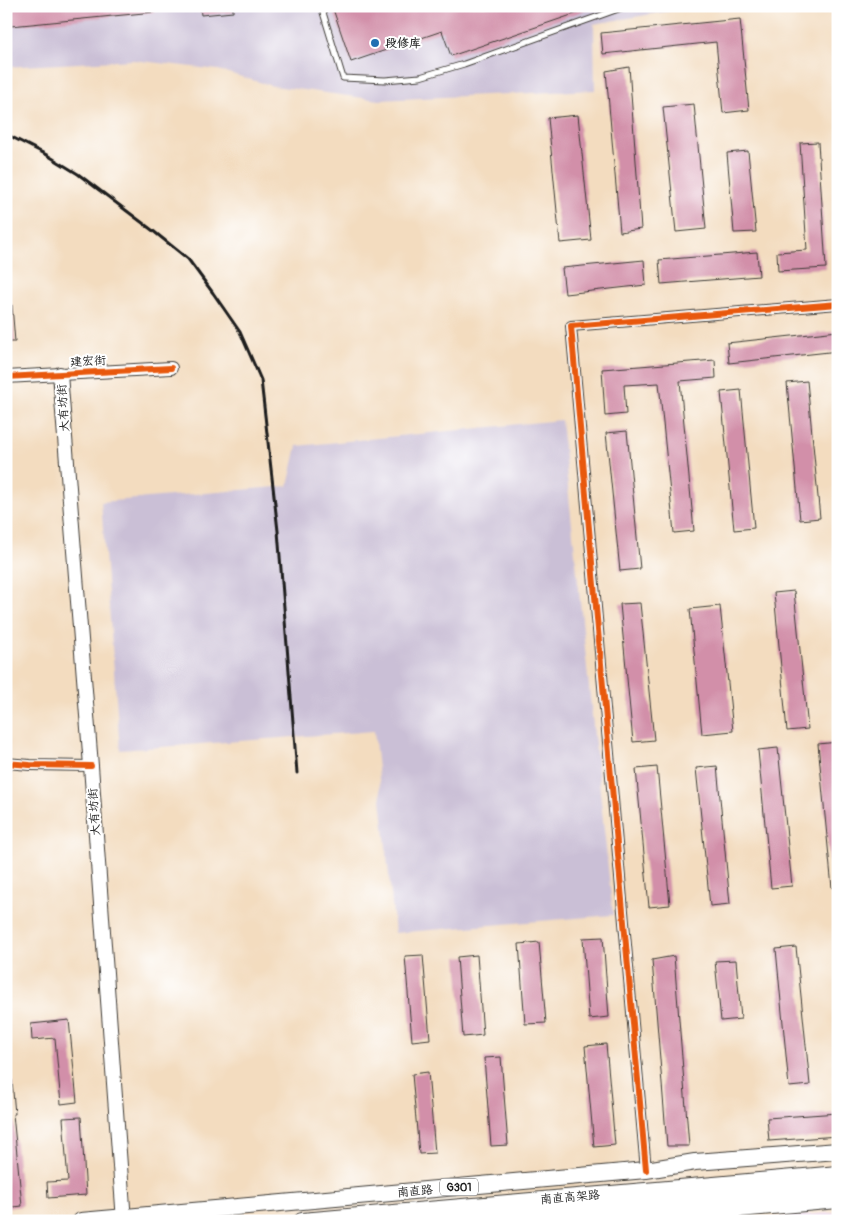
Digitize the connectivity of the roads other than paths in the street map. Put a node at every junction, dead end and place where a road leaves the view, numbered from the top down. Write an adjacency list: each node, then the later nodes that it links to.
1 (321, 6): 2 (lane)
2 (627, 6)
3 (838, 304): 12 (street)
4 (171, 368): 5 (street, 建宏街)
5 (60, 374): 6 (street, 建宏街); 8 (main road, 大有坊街)
6 (6, 377)
7 (6, 763): 8 (street)
8 (91, 766): 16 (main road, 大有坊街)
9 (838, 1151): 11 (highway, 南直路 / G301)
10 (838, 1159): 11 (highway)
11 (695, 1162): 12 (highway, 南直路 / G301)
12 (646, 1170): 16 (highway, 南直路 / G301)
13 (838, 1174): 18 (highway, 南直高架路)
14 (838, 1188): 19 (highway, 南直高架路)
15 (838, 1202): 20 (highway); 21 (highway)
16 (124, 1219): 17 (highway, 南直路 / G301)
17 (81, 1221)
18 (302, 1221)
19 (455, 1221)
20 (607, 1221)
21 (676, 1221)

